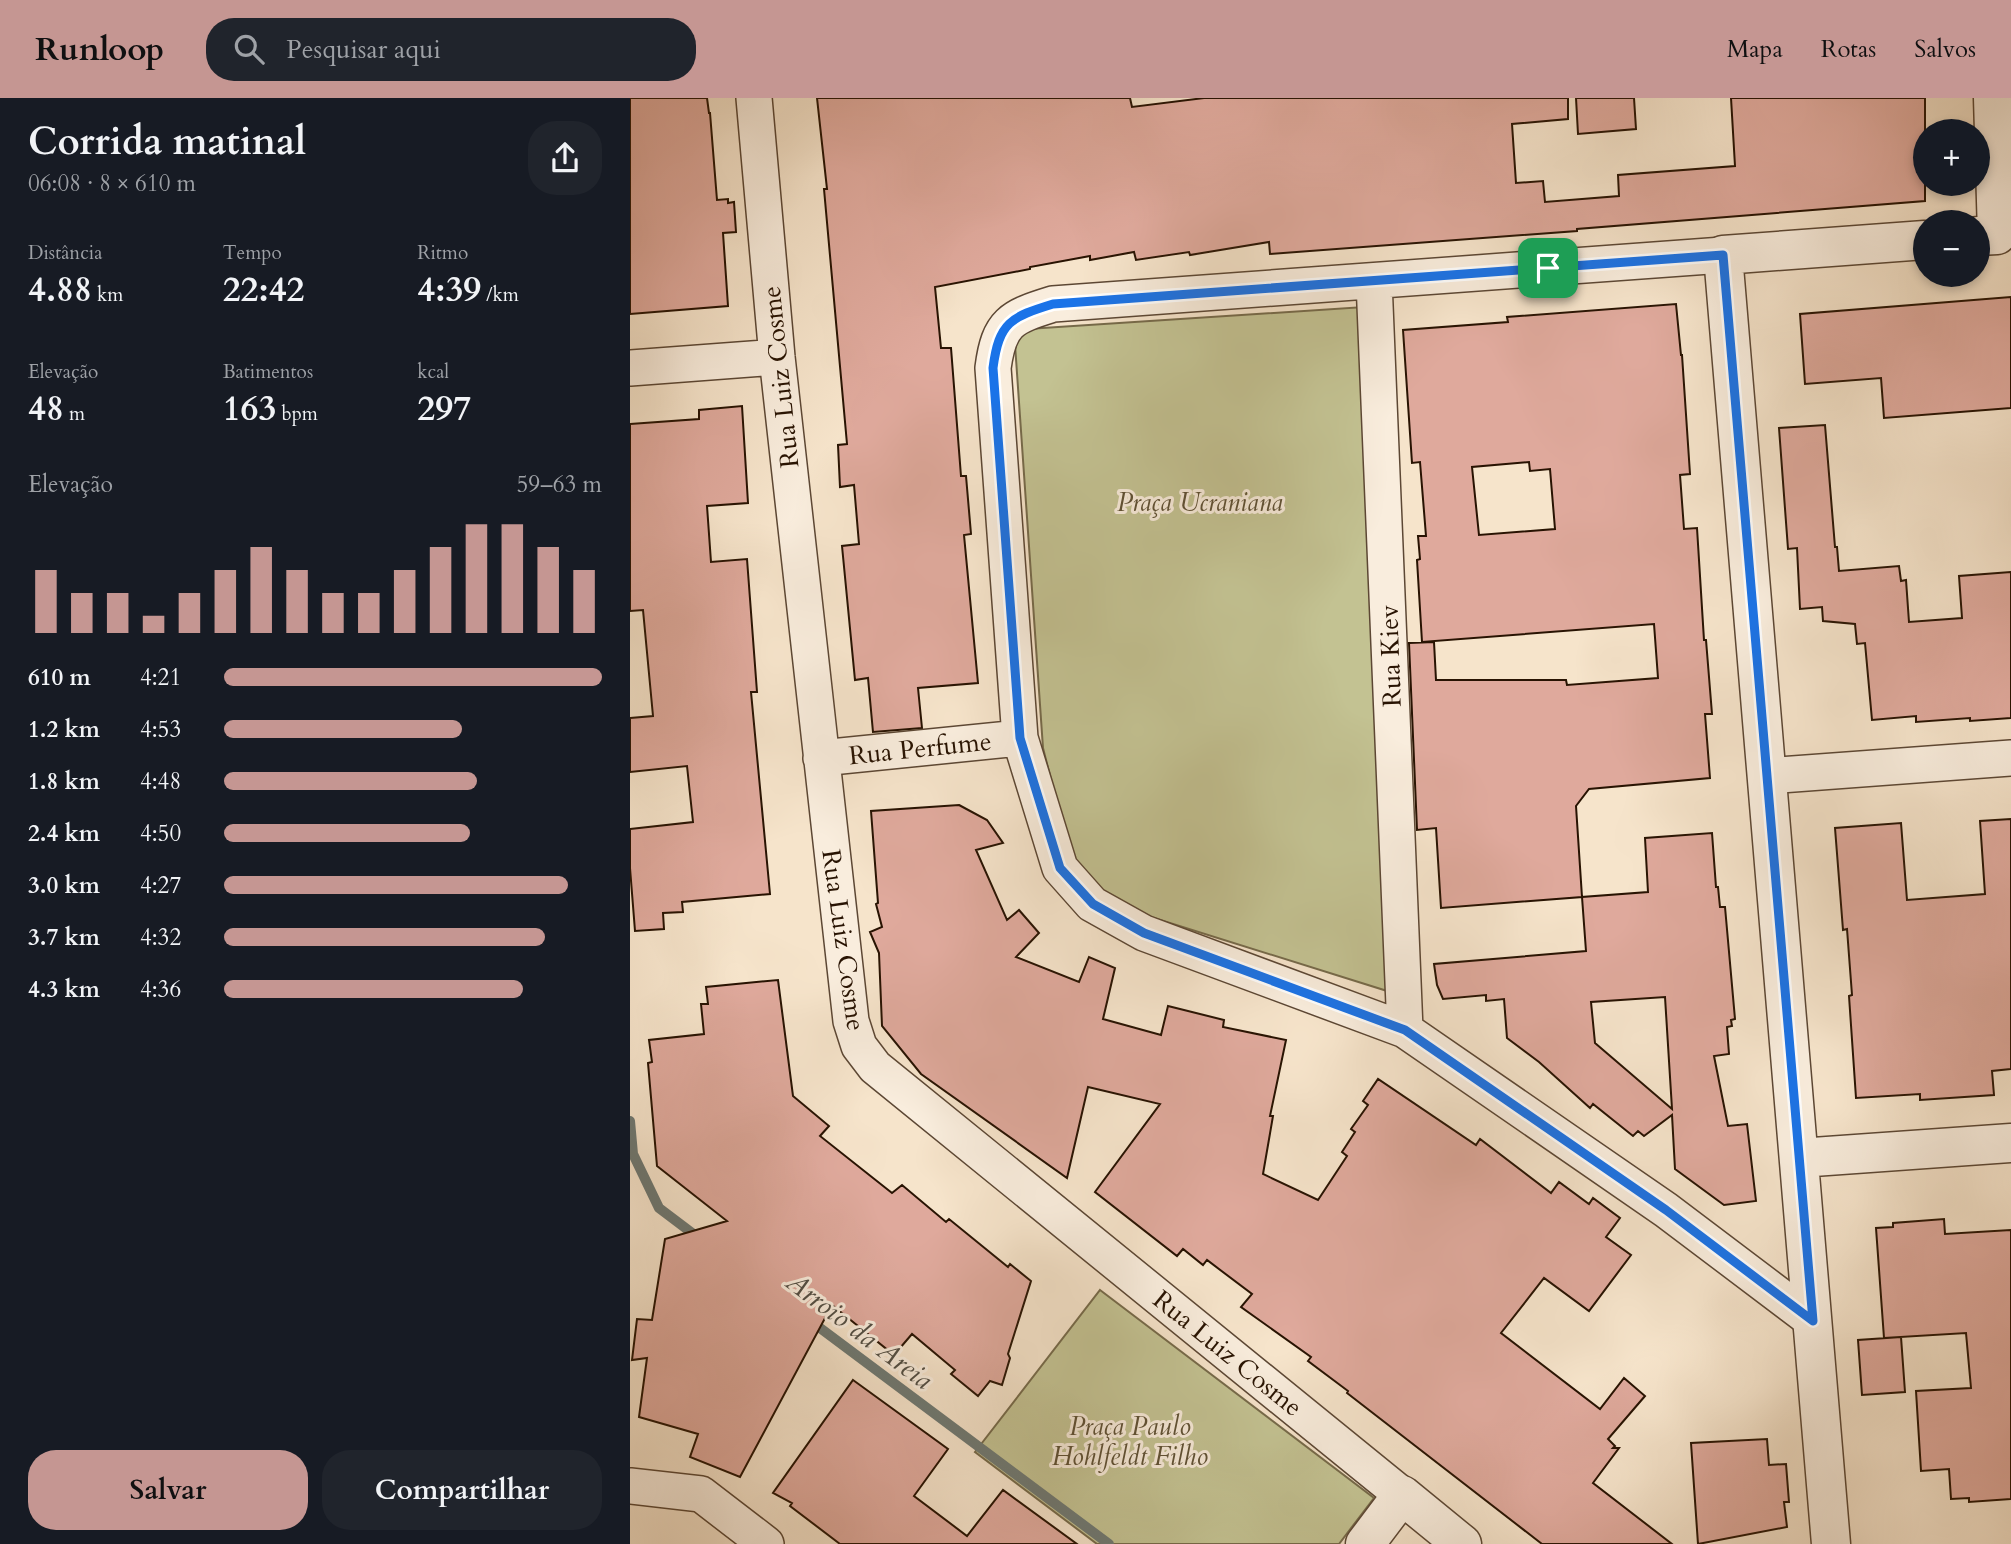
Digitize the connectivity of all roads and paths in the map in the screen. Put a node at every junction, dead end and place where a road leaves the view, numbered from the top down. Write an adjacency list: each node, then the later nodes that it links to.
1 (754, 98): 7 (street, Rua Luiz Cosme)
2 (1993, 98): 3 (street)
3 (1988, 210)
4 (1913, 241): 5 (street)
5 (1723, 255): 6 (street); 12 (street)
6 (1374, 281): 9 (street); 13 (street, Rua Kiev)
7 (777, 357): 8 (street); 10 (street, Rua Luiz Cosme)
8 (630, 368)
9 (1020, 738): 10 (street, Rua Perfume); 13 (street)
10 (821, 758): 18 (street, Rua Luiz Cosme)
11 (2011, 758): 12 (street)
12 (1766, 776): 15 (street)
13 (1405, 1030): 16 (street)
14 (2011, 1143): 15 (street)
15 (1799, 1158): 16 (street)
16 (1813, 1321): 22 (street)
17 (630, 1486): 19 (street)
18 (1402, 1495): 20 (street); 21 (street, Rua Luiz Cosme)
19 (766, 1544)
20 (1365, 1544)
21 (1461, 1544)
22 (1831, 1544)

